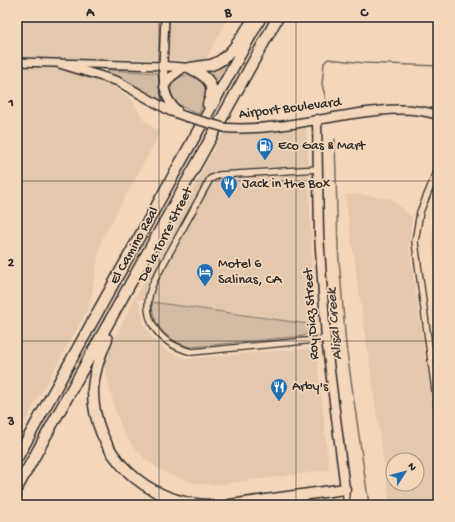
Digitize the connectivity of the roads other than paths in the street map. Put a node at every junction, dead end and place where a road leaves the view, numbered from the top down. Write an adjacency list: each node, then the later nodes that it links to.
1 (165, 17): 7 (street)
2 (255, 17): 8 (highway)
3 (261, 17): 13 (highway, El Camino Real)
4 (278, 17): 16 (highway, El Camino Real)
5 (17, 62): 6 (street, Airport Boulevard)
6 (61, 64): 7 (street, Airport Boulevard); 10 (main road, Airport Boulevard)
7 (163, 66): 8 (main road); 9 (main road)
8 (187, 68): 9 (main road); 13 (highway)
9 (164, 88): 10 (main road)
10 (179, 113): 12 (main road, Airport Boulevard, bridge)
11 (438, 115): 12 (main road, Airport Boulevard)
12 (317, 120): 14 (main road, Roy Diaz Street)
13 (184, 155): 19 (highway, El Camino Real)
14 (318, 169): 17 (main road, Roy Diaz Street); 17 (street, De la Torre Street)
15 (438, 169): 18 (street)
16 (122, 300): 20 (highway, El Camino Real); 22 (highway)
17 (326, 339): 21 (main road, Roy Diaz Street)
18 (438, 413)
19 (17, 458)
20 (17, 488)
21 (345, 489): 23 (highway); 24 (street, Roy Diaz Street)
22 (209, 505)
23 (230, 505)
24 (347, 505)

